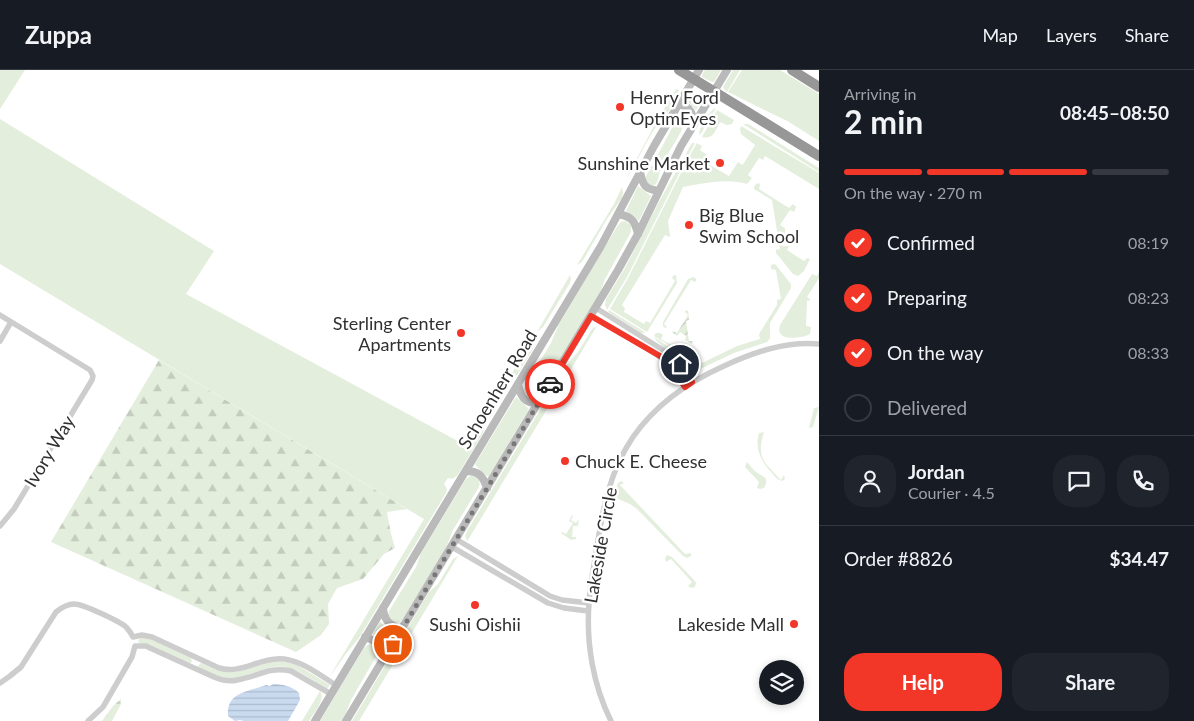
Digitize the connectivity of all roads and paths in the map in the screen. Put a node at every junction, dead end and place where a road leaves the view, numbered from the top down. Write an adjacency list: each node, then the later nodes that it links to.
1 (679, 70): 4 (highway)
2 (727, 70): 6 (main road)
3 (792, 70): 5 (highway)
4 (696, 74): 6 (highway); 7 (main road, Schoenherr Road)
5 (819, 86)
6 (714, 91): 8 (main road); 9 (highway)
7 (678, 104): 8 (main road); 10 (main road, Schoenherr Road)
8 (693, 126): 11 (main road)
9 (819, 156)
10 (640, 172): 11 (main road); 12 (main road, Schoenherr Road)
11 (659, 191): 13 (main road)
12 (618, 214): 13 (main road); 21 (main road, Schoenherr Road)
13 (638, 234): 14 (main road)
14 (596, 308): 16 (main road); 20 (street)
15 (0, 315): 17 (street)
16 (591, 316): 22 (street); 23 (main road)
17 (12, 322): 18 (street); 26 (street, Ivory Way)
18 (0, 341)
19 (819, 344): 20 (street, Lakeside Circle)
20 (692, 382): 22 (street, Lakeside Circle)
21 (518, 384): 23 (main road); 24 (main road, Schoenherr Road)
22 (685, 387): 29 (street, Lakeside Circle)
23 (538, 404): 25 (main road)
24 (466, 471): 25 (main road); 30 (main road, Schoenherr Road)
25 (487, 488): 27 (main road)
26 (0, 526)
27 (456, 539): 28 (main road); 29 (street)
28 (452, 547): 31 (street); 32 (main road)
29 (589, 603): 31 (street, Lakeside Circle)
30 (383, 608): 32 (main road); 33 (main road, Schoenherr Road)
31 (588, 611): 41 (street, Lakeside Circle)
32 (401, 630): 34 (main road)
33 (365, 637): 34 (main road); 36 (main road, Schoenherr Road)
34 (385, 657): 40 (main road)
35 (0, 683): 36 (street)
36 (336, 685): 37 (main road, Schoenherr Road)
37 (331, 694): 38 (street); 39 (main road, Schoenherr Road)
38 (88, 721)
39 (315, 721)
40 (346, 721)
41 (611, 721)

